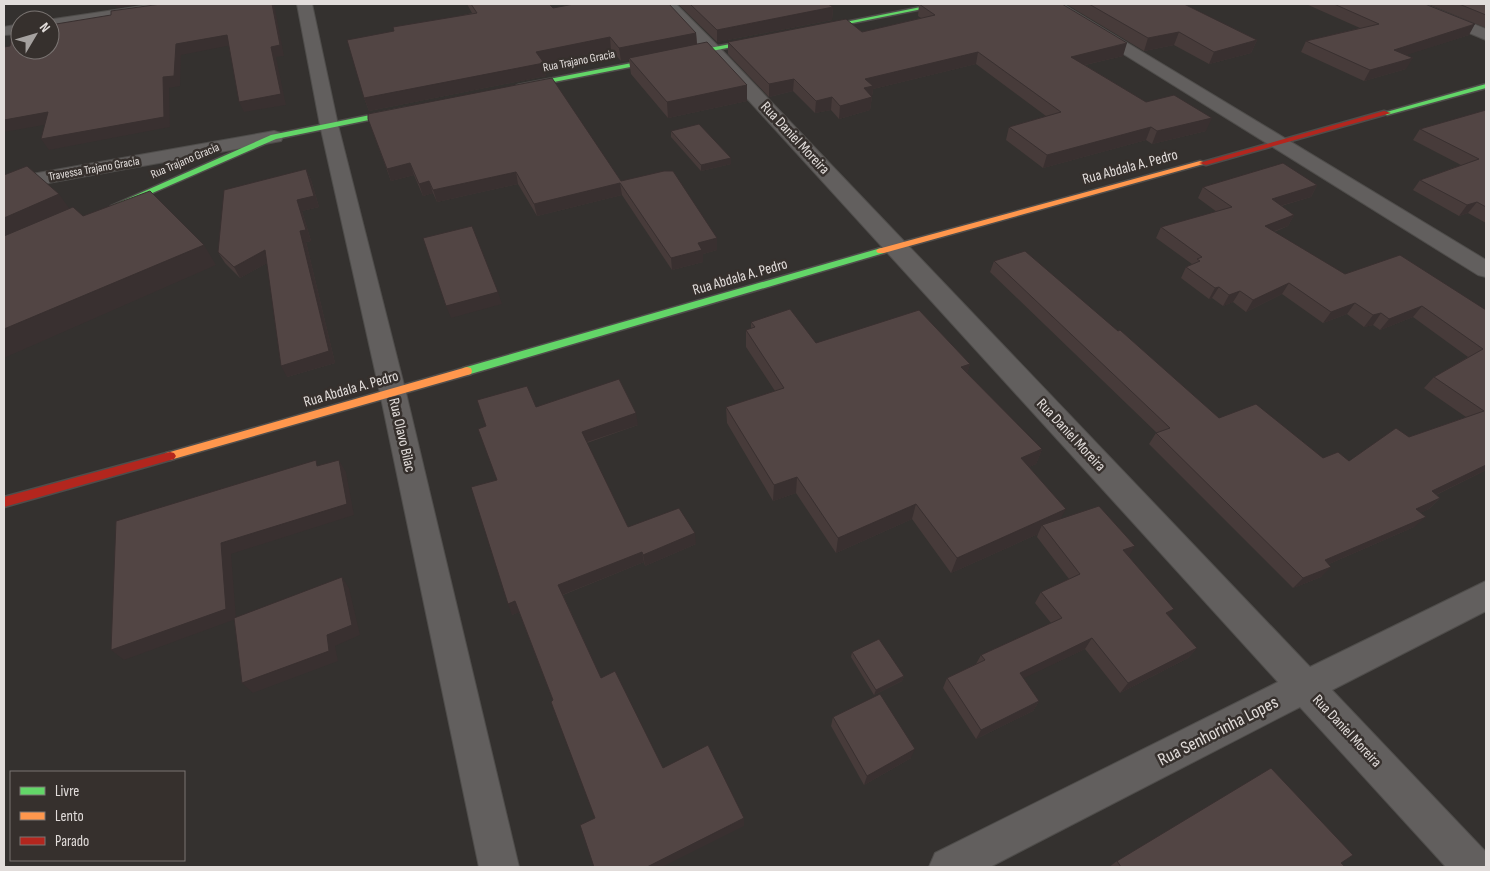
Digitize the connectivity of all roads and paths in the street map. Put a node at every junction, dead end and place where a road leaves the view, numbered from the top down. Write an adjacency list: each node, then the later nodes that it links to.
1 (184, 4): 7 (street)
2 (304, 4): 15 (street, Rua Olavo Bilac)
3 (668, 4): 11 (street, Rua Daniel Moreira)
4 (944, 4): 8 (street)
5 (1053, 4): 17 (street)
6 (1412, 4): 9 (street)
7 (60, 23)
8 (799, 32)
9 (1486, 35)
10 (780, 36): 11 (street, Rua Trajano Gracia)
11 (712, 49): 13 (street, Rua Trajano Gracia); 20 (street, Rua Daniel Moreira)
12 (1486, 86): 17 (street, Rua Abdala A. Pedro)
13 (504, 90)
14 (416, 108): 15 (street, Rua Trajano Gracia)
15 (329, 125): 16 (street, Rua Trajano Gracia); 22 (street, Rua Olavo Bilac)
16 (274, 137): 18 (street, Travessa Trajano Gracia); 19 (street, Rua Trajano Gracia)
17 (1278, 142): 20 (street, Rua Abdala A. Pedro); 21 (street)
18 (4, 185)
19 (103, 212)
20 (896, 247): 22 (street, Rua Abdala A. Pedro); 25 (street, Rua Daniel Moreira)
21 (1486, 270)
22 (393, 393): 23 (street, Rua Abdala A. Pedro); 26 (street, Rua Olavo Bilac)
23 (4, 502)
24 (1486, 595): 25 (street, Rua Senhorinha Lopes)
25 (1305, 687): 27 (street, Rua Senhorinha Lopes); 28 (street, Rua Daniel Moreira)
26 (499, 867)
27 (949, 867)
28 (1473, 867)

